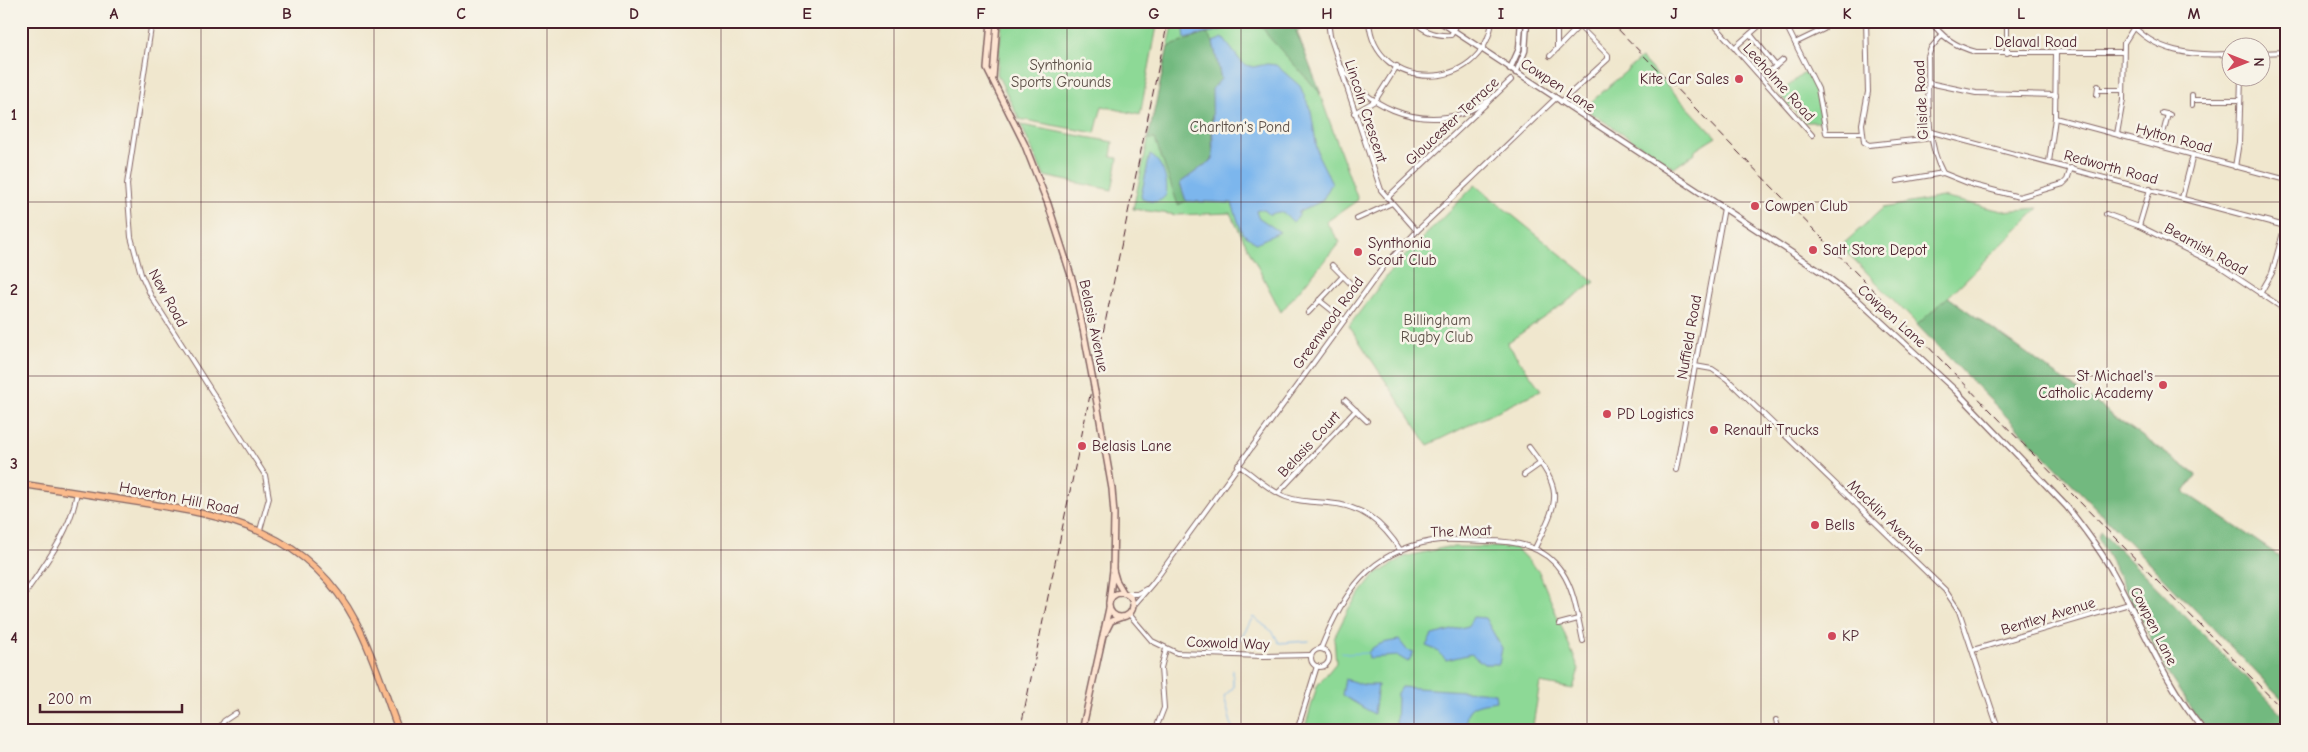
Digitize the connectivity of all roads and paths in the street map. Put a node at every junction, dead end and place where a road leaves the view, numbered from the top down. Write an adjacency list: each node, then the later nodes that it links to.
1 (152, 21): 109 (street, New Road)
2 (991, 21): 47 (main road, Belasis Avenue)
3 (997, 21): 47 (main road)
4 (1328, 21): 39 (street, Lincoln Crescent)
5 (1369, 21): 42 (street)
6 (1414, 21): 25 (street)
7 (1439, 21): 25 (street, Cowpen Lane)
8 (1454, 21): 25 (street)
9 (1492, 21): 31 (street)
10 (1521, 21): 44 (street)
11 (1527, 21): 46 (street)
12 (1557, 21): 30 (street)
13 (1574, 21): 21 (street)
14 (1711, 21): 29 (street, Leeholme Road)
15 (1784, 21): 28 (street)
16 (1866, 21): 66 (street)
17 (1931, 21): 27 (street, Delaval Road)
18 (2007, 21): 34 (street)
19 (2129, 21): 23 (street)
20 (2283, 21): 33 (street)
21 (1579, 26): 30 (street); 58 (street)
22 (1759, 26): 26 (street)
23 (2134, 27): 32 (street); 37 (street)
24 (1825, 28): 28 (street)
25 (1454, 31): 31 (street, Cowpen Lane)
26 (1750, 34): 29 (street); 43 (street)
27 (1942, 35): 34 (street, Delaval Road); 49 (street, Gilside Road)
28 (1795, 42): 66 (street)
29 (1734, 48): 68 (street, Leeholme Road)
30 (1557, 49): 38 (street)
31 (1482, 50): 42 (street); 44 (street, Cowpen Lane)
32 (2123, 52): 35 (street, Delaval Road); 51 (street)
33 (2286, 52): 36 (street); 41 (street)
34 (2007, 53): 35 (street, Delaval Road)
35 (2056, 53): 53 (street)
36 (2270, 53)
37 (2220, 54)
38 (1550, 56)
39 (1337, 60): 57 (street); 60 (street, Lincoln Crescent)
40 (1783, 60): 43 (street)
41 (2287, 62)
42 (1397, 66): 57 (street)
43 (1776, 66): 45 (street)
44 (1510, 69): 46 (street, Cowpen Lane)
45 (1770, 71)
46 (1516, 72): 54 (street, Cowpen Lane)
47 (993, 80): 112 (main road, Belasis Avenue, bridge)
48 (1511, 80): 55 (street, Gloucester Terrace)
49 (1929, 83): 53 (street); 65 (street, Gilside Road)
50 (2241, 88): 56 (street)
51 (2123, 90): 52 (street); 67 (street)
52 (2097, 91)
53 (2056, 95): 63 (street)
54 (1556, 98): 58 (street, Cowpen Lane); 88 (street, Greenwood Road)
55 (1489, 100): 61 (street); 64 (street, Gloucester Terrace)
56 (2240, 100): 59 (street); 73 (street)
57 (1375, 101): 60 (street); 61 (street)
58 (1562, 102): 82 (street, Cowpen Lane)
59 (2192, 105)
60 (1354, 113): 79 (street, Lincoln Crescent)
61 (1463, 113): 64 (street)
62 (2162, 113): 70 (street)
63 (2055, 118): 67 (street, Hylton Road); 72 (street)
64 (1468, 121): 79 (street, Gloucester Terrace)
65 (1932, 132): 69 (street, Gilside Road); 72 (street, Redworth Road)
66 (1862, 133): 69 (street)
67 (2117, 134): 70 (street, Hylton Road)
68 (1812, 135)
69 (1932, 138): 75 (street, Gilside Road)
70 (2160, 146): 71 (street, Hylton Road)
71 (2193, 155): 73 (street, Hylton Road); 80 (street)
72 (2049, 162): 74 (street, Redworth Road)
73 (2235, 167): 76 (street, Hylton Road)
74 (2071, 168): 75 (street); 78 (street, Redworth Road)
75 (1943, 173): 77 (street)
76 (2287, 180)
77 (1897, 181)
78 (2150, 190): 80 (street, Redworth Road); 86 (street)
79 (1387, 198): 81 (street, Lincoln Crescent)
80 (2182, 198): 87 (street, Redworth Road)
81 (1392, 203): 85 (street); 88 (street, Lincoln Crescent)
82 (1724, 208): 97 (street, Nuffield Road); 116 (street, Cowpen Lane)
83 (2104, 214): 86 (street, Beamish Road)
84 (2287, 218): 87 (street)
85 (1356, 220)
86 (2140, 226): 92 (street, Beamish Road)
87 (2285, 226): 92 (street)
88 (1417, 231): 96 (street, Greenwood Road)
89 (1332, 265): 90 (street)
90 (1343, 276): 91 (street); 93 (street)
91 (1350, 283)
92 (2260, 294): 94 (street, Beamish Road)
93 (1319, 300): 95 (street); 96 (street)
94 (2287, 311)
95 (1308, 313)
96 (1344, 320): 103 (street, Greenwood Road)
97 (1695, 366): 104 (street, Nuffield Road); 127 (street, Macklin Avenue)
98 (1345, 400): 99 (street, Belasis Court)
99 (1356, 410): 100 (street, Belasis Court); 108 (street, Belasis Court)
100 (1367, 421)
101 (1529, 447): 102 (street)
102 (1541, 463): 105 (street); 110 (street)
103 (1238, 465): 108 (street); 113 (street, Greenwood Road)
104 (1676, 470)
105 (1524, 475)
106 (21, 484): 107 (main road, Haverton Hill Road)
107 (77, 492): 109 (main road, Haverton Hill Road); 115 (street)
108 (1278, 493): 111 (street)
109 (260, 530): 133 (main road, Haverton Hill Road)
110 (1535, 548): 111 (street, The Moat); 121 (street, The Moat)
111 (1401, 551): 125 (street, The Moat)
112 (1113, 570): 114 (main road, Belasis Avenue); 117 (main road, Belasis Avenue)
113 (1148, 588): 114 (street); 118 (street, Greenwood Road)
114 (1125, 593): 117 (main road); 118 (main road)
115 (21, 599)
116 (2129, 604): 127 (street, Bentley Avenue); 139 (street, Cowpen Lane)
117 (1109, 605): 120 (main road); 123 (main road, Belasis Avenue)
118 (1134, 605): 119 (main road)
119 (1129, 614): 120 (main road); 126 (street, Coxwold Way)
120 (1122, 617): 123 (main road, Belasis Avenue)
121 (1578, 620): 122 (street); 124 (street, The Moat)
122 (1558, 624)
123 (1102, 638): 134 (main road, Belasis Avenue)
124 (1582, 641)
125 (1322, 648): 128 (street); 129 (street, The Moat)
126 (1166, 649): 128 (street, Coxwold Way); 135 (street)
127 (1973, 650): 138 (street, Macklin Avenue)
128 (1311, 655): 129 (street)
129 (1317, 666): 136 (street, The Moat)
130 (236, 713): 132 (street)
131 (1776, 720): 137 (street)
132 (218, 731)
133 (399, 731)
134 (1082, 731)
135 (1155, 731)
136 (1297, 731)
137 (1779, 731)
138 (2000, 731)
139 (2204, 731)

